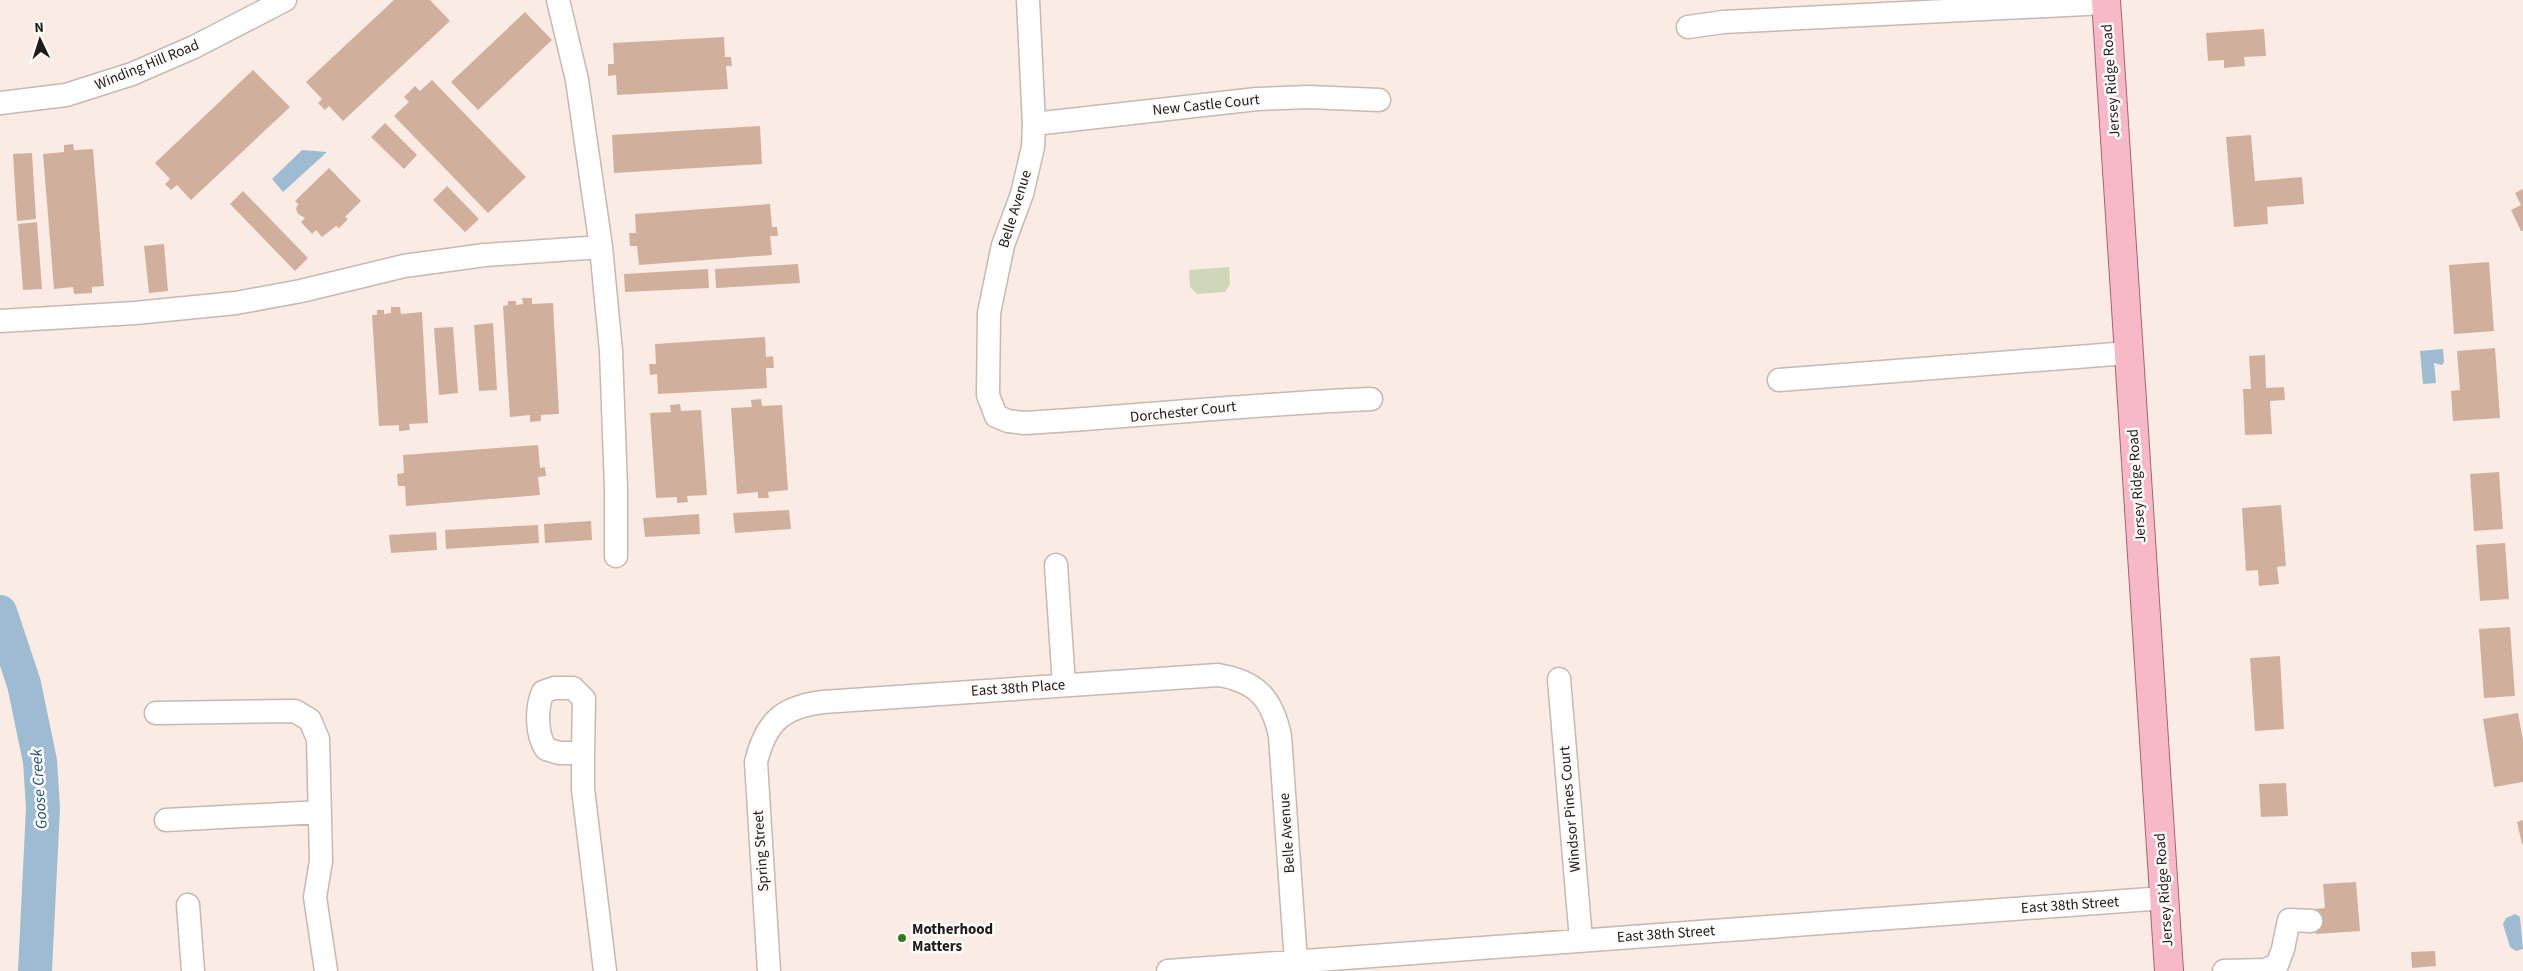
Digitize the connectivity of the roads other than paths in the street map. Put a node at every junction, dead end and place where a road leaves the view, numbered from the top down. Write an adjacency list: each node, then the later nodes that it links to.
1 (285, 0): 7 (street, Winding Hill Road)
2 (558, 0): 9 (street)
3 (1028, 0): 8 (street, Belle Avenue)
4 (2106, 1): 5 (street); 11 (main road, Jersey Ridge Road)
5 (1688, 27)
6 (1379, 100): 8 (street, New Castle Court)
7 (0, 103)
8 (1034, 124): 14 (street, Belle Avenue)
9 (601, 246): 10 (street); 15 (street)
10 (0, 321)
11 (2128, 353): 12 (street); 25 (main road, Jersey Ridge Road)
12 (1779, 380)
13 (1371, 399): 14 (street, Dorchester Court)
14 (996, 416)
15 (616, 556)
16 (1056, 565): 18 (street)
17 (1559, 679): 28 (street, Windsor Pines Court)
18 (1064, 685): 19 (street, East 38th Place); 21 (street, East 38th Place)
19 (1271, 706): 30 (street, Belle Avenue)
20 (156, 713): 23 (street)
21 (765, 733): 34 (street, Spring Street)
22 (583, 753): 33 (street)
23 (320, 812): 24 (street); 32 (street)
24 (166, 820)
25 (2164, 898): 28 (street, East 38th Street); 36 (main road, Jersey Ridge Road)
26 (188, 905): 31 (street)
27 (2311, 921): 37 (street)
28 (1581, 940): 29 (street, East 38th Street)
29 (1423, 961): 30 (street, East 38th Street)
30 (1289, 965): 35 (street, East 38th Street)
31 (193, 971)
32 (326, 971)
33 (605, 971)
34 (769, 971)
35 (1168, 971)
36 (2169, 971)
37 (2224, 971)

